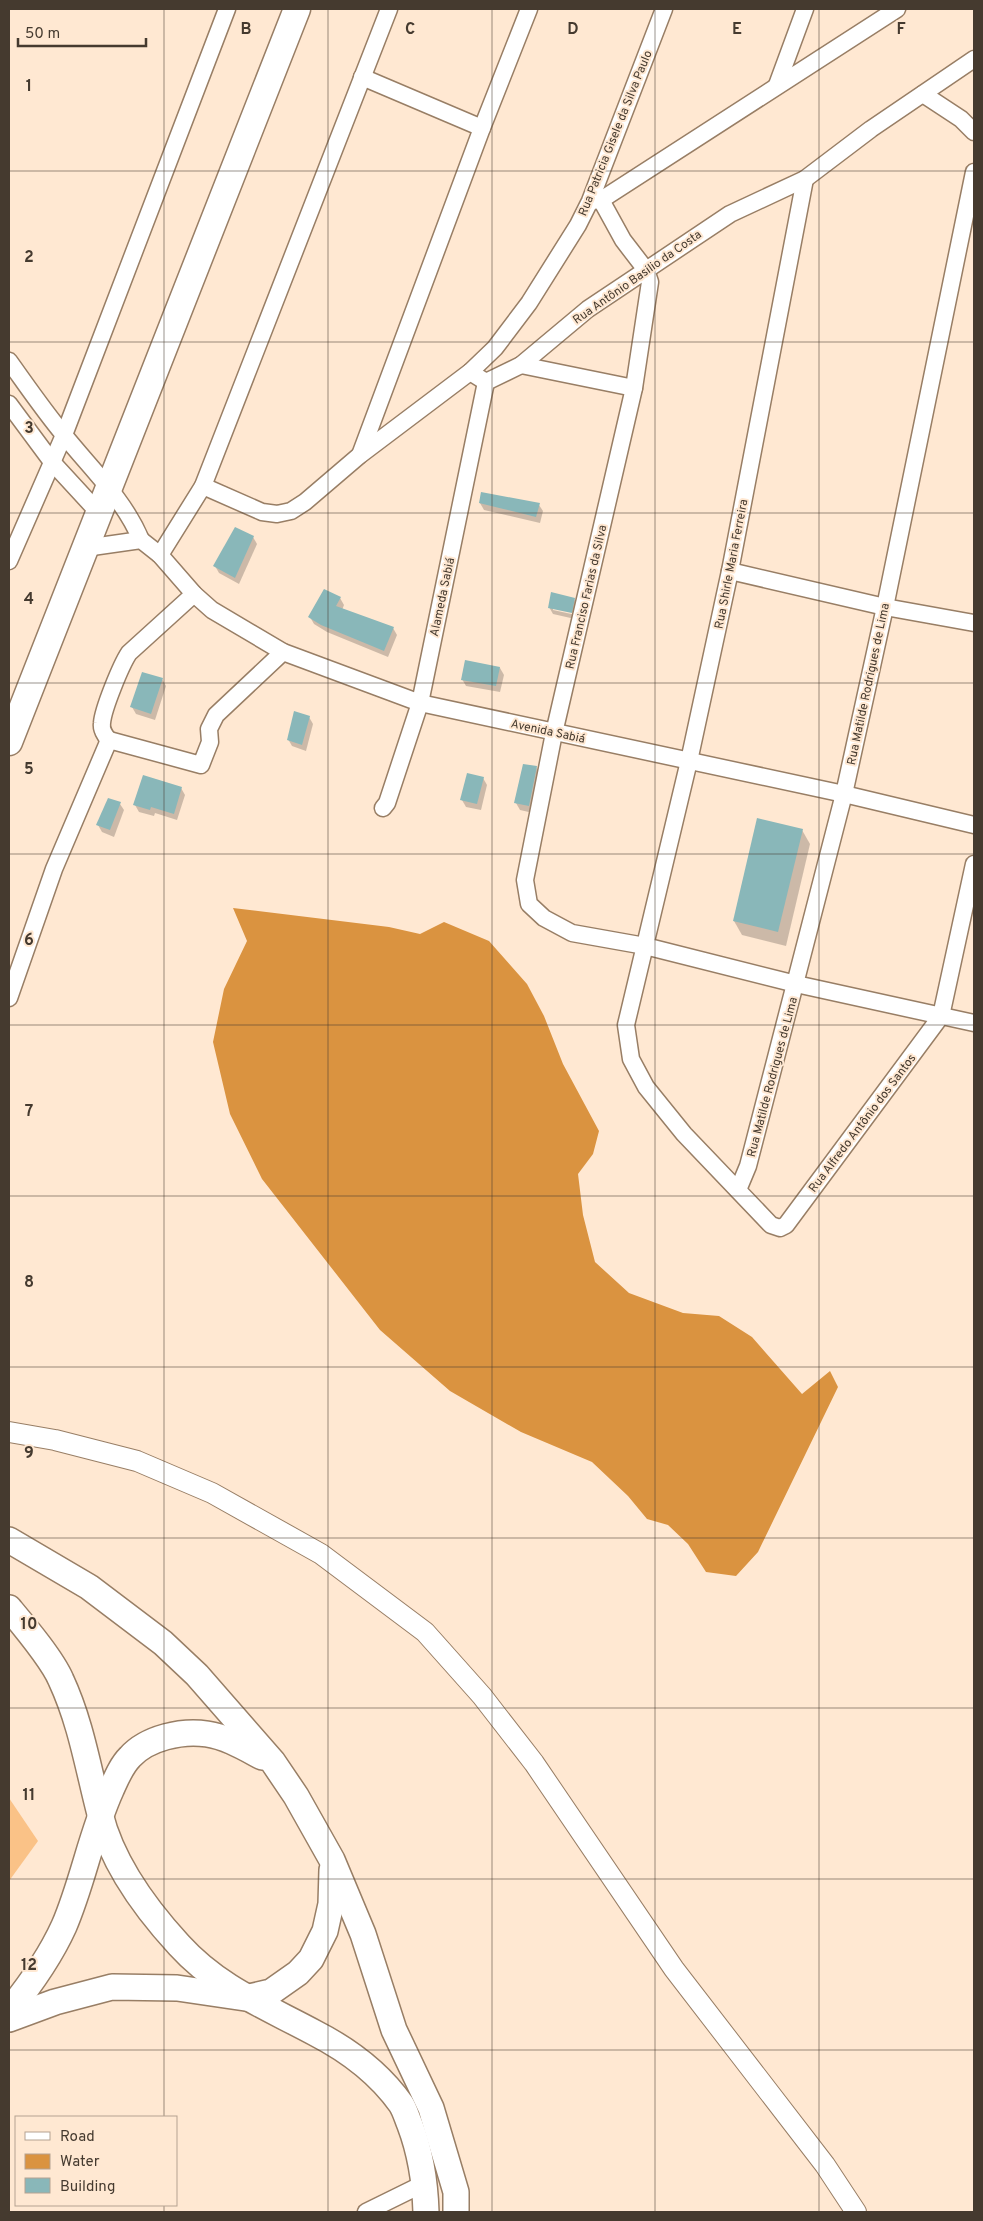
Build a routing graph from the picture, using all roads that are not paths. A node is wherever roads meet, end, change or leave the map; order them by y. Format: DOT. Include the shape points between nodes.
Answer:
graph roads {
  1 [pos="227,9"];
  2 [pos="296,9"];
  3 [pos="389,9"];
  4 [pos="529,9"];
  5 [pos="664,9"];
  6 [pos="805,9"];
  7 [pos="897,9"];
  8 [pos="974,59"];
  9 [pos="362,77"];
  10 [pos="777,85"];
  11 [pos="923,94"];
  12 [pos="482,128"];
  13 [pos="974,132"];
  14 [pos="974,172"];
  15 [pos="805,179"];
  16 [pos="595,200"];
  17 [pos="646,270"];
  18 [pos="9,361"];
  19 [pos="521,365"];
  20 [pos="470,372"];
  21 [pos="486,382"];
  22 [pos="634,388"];
  23 [pos="9,404"];
  24 [pos="64,435"];
  25 [pos="360,455"];
  26 [pos="52,462"];
  27 [pos="109,486"];
  28 [pos="203,486"];
  29 [pos="98,512"];
  30 [pos="141,540"];
  31 [pos="85,548"];
  32 [pos="160,555"];
  33 [pos="9,561"];
  34 [pos="730,571"];
  35 [pos="194,594"];
  36 [pos="885,607"];
  37 [pos="974,623"];
  38 [pos="283,652"];
  39 [pos="420,703"];
  40 [pos="554,733"];
  41 [pos="109,740"];
  42 [pos="9,742"];
  43 [pos="689,761"];
  44 [pos="844,794"];
  45 [pos="383,808"];
  46 [pos="974,825"];
  47 [pos="974,864"];
  48 [pos="645,946"];
  49 [pos="796,984"];
  50 [pos="9,998"];
  51 [pos="942,1016"];
  52 [pos="974,1023"];
  53 [pos="738,1190"];
  54 [pos="780,1228"];
  55 [pos="9,1432"];
  56 [pos="9,1540"];
  57 [pos="9,1608"];
  58 [pos="273,1762"];
  59 [pos="100,1815"];
  60 [pos="332,1860"];
  61 [pos="245,1998"];
  62 [pos="9,2011"];
  63 [pos="9,2019"];
  64 [pos="425,2183"];
  65 [pos="372,2208"];
  66 [pos="426,2212"];
  67 [pos="456,2212"];
  68 [pos="856,2212"];
  1 -- 24 [label="street"];
  2 -- 27 [label="highway"];
  3 -- 9 [label="street"];
  4 -- 12 [label="street"];
  5 -- 16 [label="street, Rua Patricia Gisele da Silva Paulo"];
  6 -- 10 [label="street"];
  7 -- 10 [label="street"];
  8 -- 11 [label="street, Rua Antônio Basilio da Costa"];
  9 -- 12 [label="street"];
  9 -- 28 [label="street"];
  10 -- 16 [label="street"];
  11 -- 13 [label="street" via="961,119"];
  11 -- 15 [label="street, Rua Antônio Basilio da Costa"];
  12 -- 25 [label="street"];
  14 -- 36 [label="street, Rua Matilde Rodrigues de Lima"];
  15 -- 17 [label="street, Rua Antônio Basilio da Costa" via="730,214"];
  15 -- 34 [label="street, Rua Shirle Maria Ferreira"];
  16 -- 17 [label="street"];
  16 -- 20 [label="street, Rua Patricia Gisele da Silva Paulo" via="529,303 495,348"];
  17 -- 19 [label="street, Rua Antônio Basilio da Costa" via="588,309"];
  17 -- 22 [label="street, Rua Franciso Farias da Silva" via="650,282"];
  18 -- 24 [label="street"];
  19 -- 21 [label="street, Rua Antônio Basilio da Costa"];
  19 -- 22 [label="street"];
  20 -- 21 [label="street"];
  20 -- 25 [label="street"];
  21 -- 39 [label="street, Alameda Sabiá"];
  22 -- 40 [label="street, Rua Franciso Farias da Silva"];
  23 -- 26 [label="street"];
  24 -- 26 [label="street"];
  24 -- 27 [label="street"];
  25 -- 28 [label="street" via="305,502 292,511 277,514 262,512"];
  26 -- 29 [label="street"];
  26 -- 33 [label="street"];
  27 -- 29 [label="highway"];
  27 -- 30 [label="street"];
  28 -- 32 [label="street"];
  29 -- 31 [label="highway"];
  30 -- 31 [label="street"];
  30 -- 32 [label="street, Avenida Sabiá"];
  31 -- 42 [label="highway"];
  32 -- 35 [label="street, Avenida Sabiá"];
  34 -- 36 [label="street"];
  34 -- 43 [label="street, Rua Shirle Maria Ferreira"];
  35 -- 38 [label="street, Avenida Sabiá" via="212,610"];
  35 -- 41 [label="street" via="128,653 121,665 101,723"];
  36 -- 37 [label="street"];
  36 -- 44 [label="street, Rua Matilde Rodrigues de Lima"];
  38 -- 39 [label="street, Avenida Sabiá"];
  38 -- 41 [label="street" via="216,715 201,765"];
  39 -- 40 [label="street, Avenida Sabiá"];
  39 -- 45 [label="street, Alameda Sabiá"];
  40 -- 43 [label="street, Avenida Sabiá"];
  40 -- 48 [label="street, Rua Franciso Farias da Silva" via="525,880 529,904 544,918 572,933"];
  41 -- 50 [label="street" via="54,869"];
  43 -- 44 [label="street, Avenida Sabiá"];
  43 -- 48 [label="street, Rua Shirle Maria Ferreira"];
  44 -- 46 [label="street, Avenida Sabiá"];
  44 -- 49 [label="street, Rua Matilde Rodrigues de Lima"];
  47 -- 51 [label="street"];
  48 -- 49 [label="street"];
  48 -- 53 [label="street, Rua Shirle Maria Ferreira" via="626,1025 632,1059 646,1087 684,1134"];
  49 -- 51 [label="street"];
  49 -- 53 [label="street, Rua Matilde Rodrigues de Lima" via="748,1166"];
  51 -- 52 [label="street"];
  51 -- 54 [label="street, Rua Alfredo Antônio dos Santos" via="786,1225"];
  53 -- 54 [label="street, Rua Shirle Maria Ferreira" via="771,1225"];
  55 -- 68 [label="street" via="137,1461 212,1493 321,1554 425,1632 482,1696 534,1763 674,1969 825,2165"];
  56 -- 58 [label="main road" via="89,1587 163,1643 197,1675"];
  57 -- 59 [label="main road" via="60,1677 77,1719"];
  58 -- 59 [label="main road" via="232,1741 206,1734 182,1733 150,1742 130,1756"];
  58 -- 60 [label="main road"];
  59 -- 61 [label="main road" via="112,1848 149,1912 212,1977"];
  59 -- 62 [label="main road" via="64,1926 34,1981"];
  60 -- 61 [label="main road" via="331,1904 325,1931 311,1958 298,1973 271,1992"];
  60 -- 67 [label="main road" via="362,1934 394,2030 432,2108 456,2192"];
  61 -- 63 [label="main road" via="176,1988 112,1987 55,2002"];
  61 -- 64 [label="main road" via="348,2052 376,2075 402,2105 418,2147"];
  64 -- 65 [label="street"];
  64 -- 66 [label="main road"];
}
